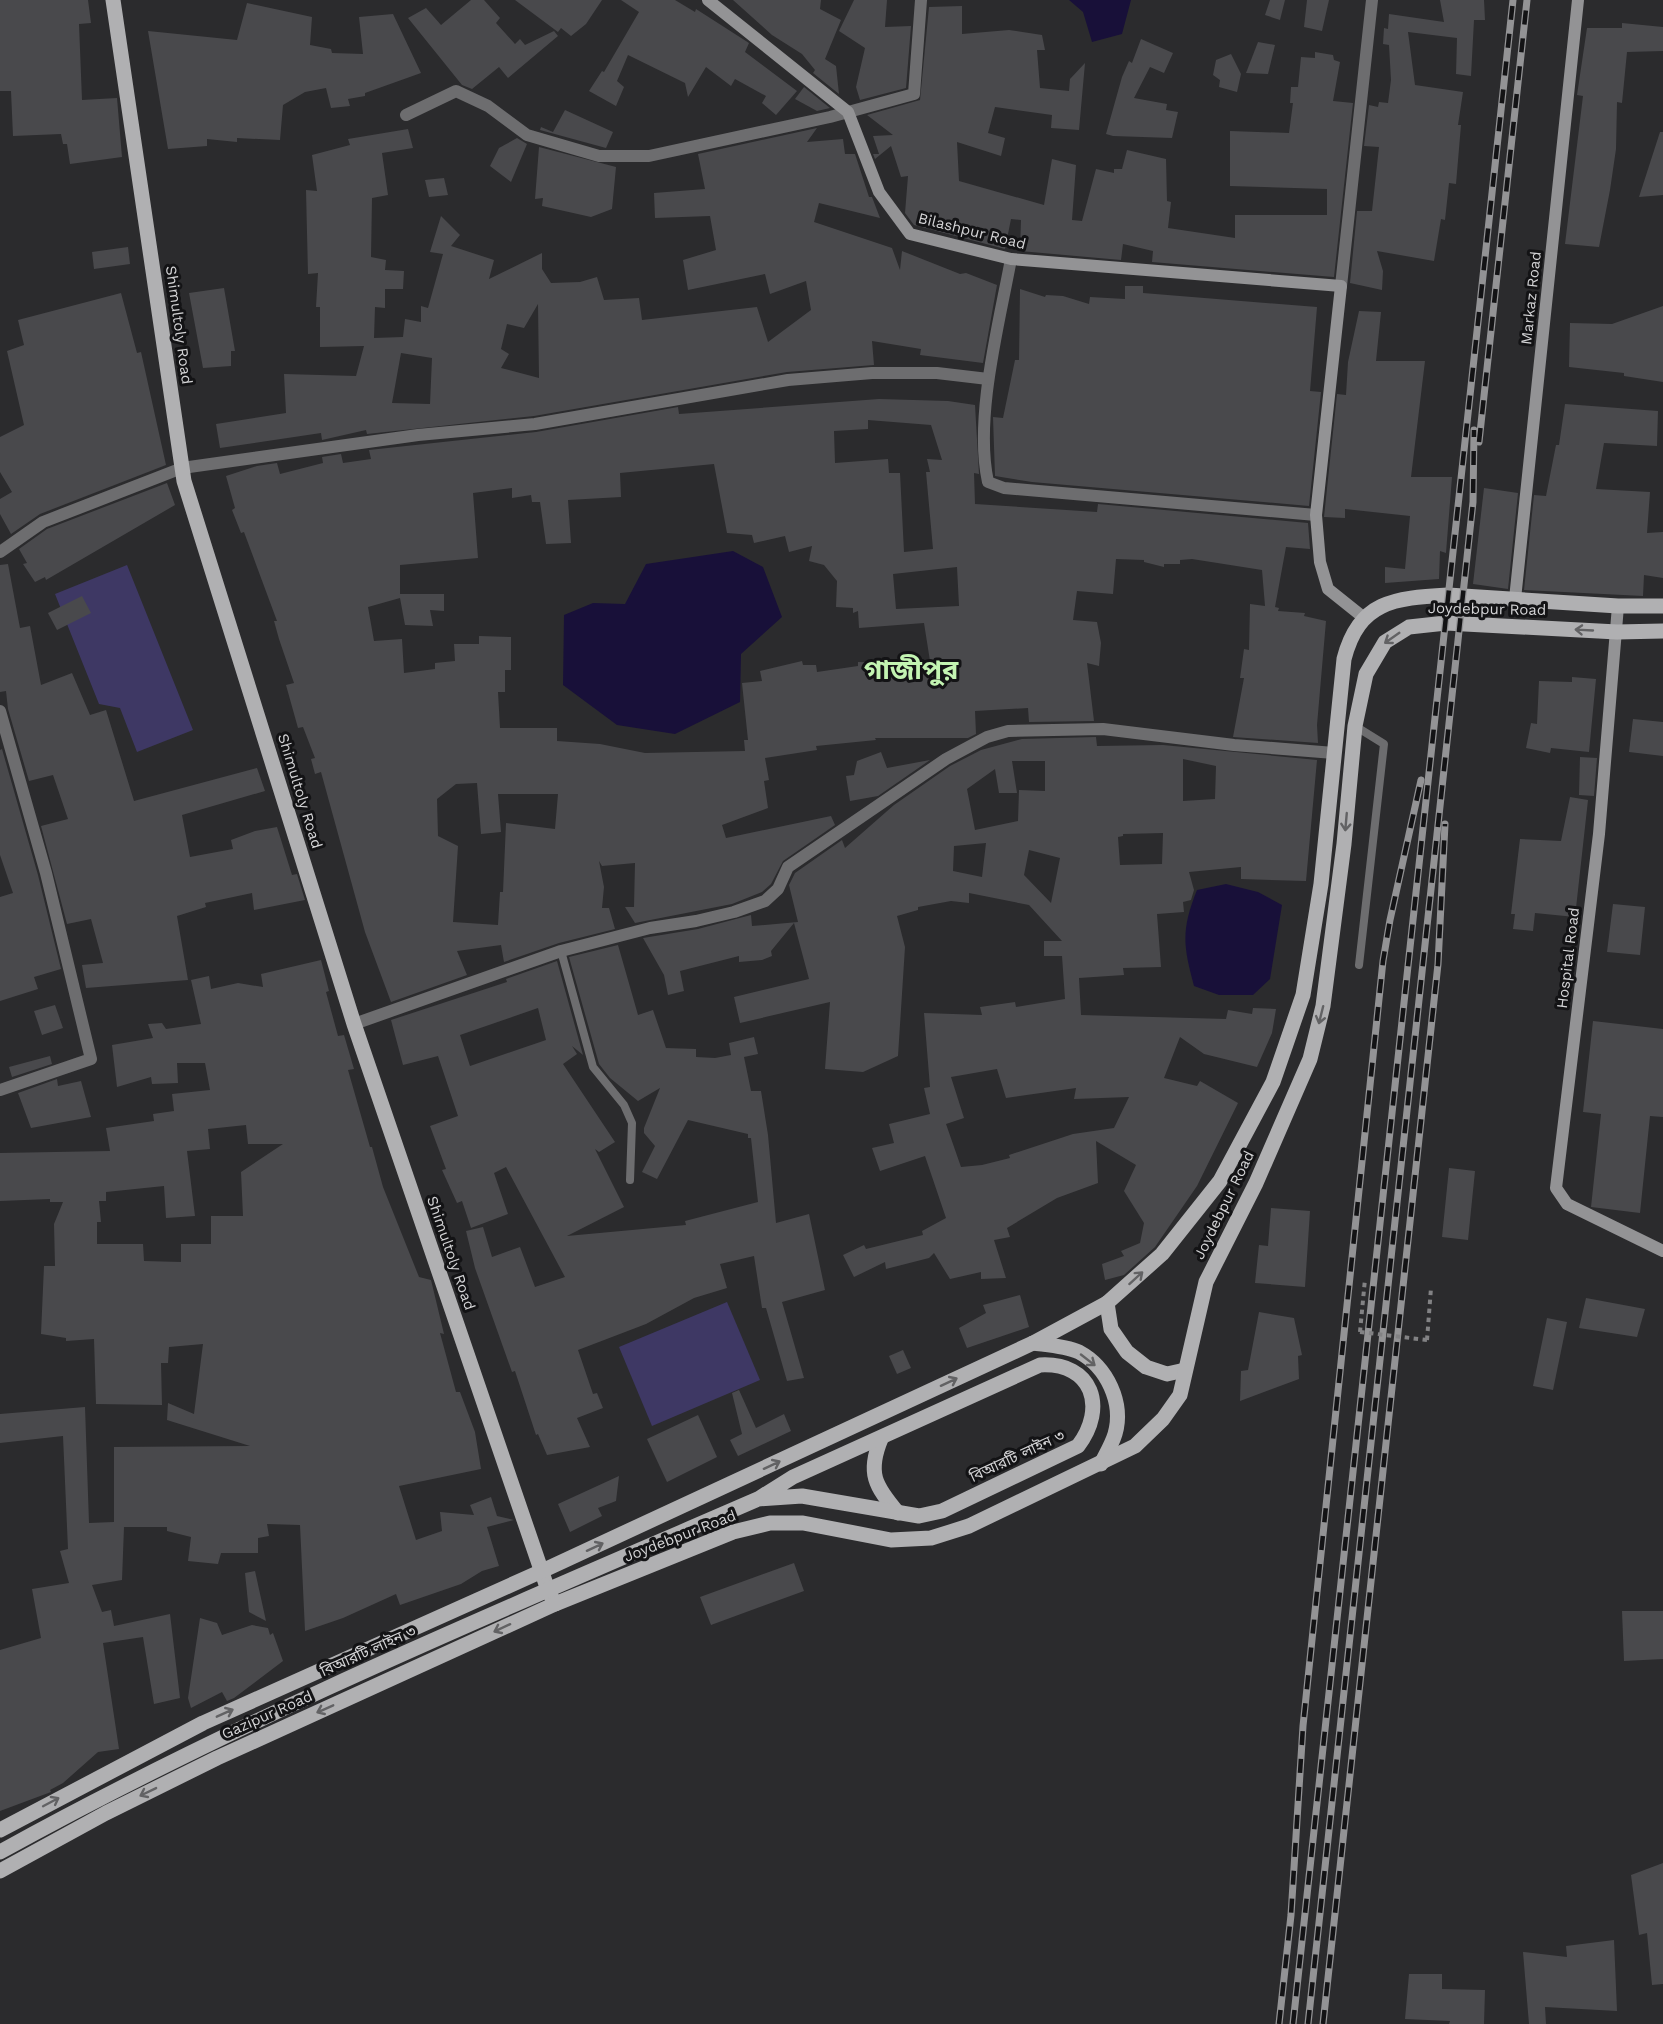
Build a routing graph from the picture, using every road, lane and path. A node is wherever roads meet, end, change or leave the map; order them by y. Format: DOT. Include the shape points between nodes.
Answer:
graph roads {
  1 [pos="113,0"];
  2 [pos="708,0"];
  3 [pos="921,0"];
  4 [pos="1372,0"];
  5 [pos="1578,0"];
  6 [pos="848,112"];
  7 [pos="406,115"];
  8 [pos="1011,260"];
  9 [pos="1341,286"];
  10 [pos="988,379"];
  11 [pos="182,468"];
  12 [pos="1316,515"];
  13 [pos="1,550"];
  14 [pos="1515,599"];
  15 [pos="1618,606"];
  16 [pos="1663,606"];
  17 [pos="1363,617"];
  18 [pos="1617,632"];
  19 [pos="1663,632"];
  20 [pos="0,711"];
  21 [pos="1354,726"];
  22 [pos="1334,753"];
  23 [pos="561,951"];
  24 [pos="1359,965"];
  25 [pos="354,1024"];
  26 [pos="0,1090"];
  27 [pos="630,1179"];
  28 [pos="1663,1251"];
  29 [pos="1365,1279"];
  30 [pos="1431,1288"];
  31 [pos="1107,1304"];
  32 [pos="1034,1343"];
  33 [pos="1185,1370"];
  34 [pos="881,1438"];
  35 [pos="1101,1464"];
  36 [pos="758,1499"];
  37 [pos="898,1513"];
  38 [pos="542,1571"];
  39 [pos="552,1597"];
  40 [pos="0,1830"];
  41 [pos="0,1852"];
  42 [pos="0,1871"];
  1 -- 11 [label="main road, Shimultoly Road"];
  2 -- 6 [label="main road"];
  3 -- 6 [label="street" via="914,94"];
  4 -- 9 [label="street"];
  5 -- 14 [label="main road, Markaz Road"];
  6 -- 7 [label="street" via="649,156 599,156 527,135 488,106 456,91"];
  6 -- 8 [label="main road, Bilashpur Road" via="879,192 910,234"];
  8 -- 9 [label="main road, Bilashpur Road"];
  8 -- 10 [label="street"];
  9 -- 12 [label="main road"];
  10 -- 11 [label="street" via="937,373 872,373 788,380 535,424 418,435"];
  10 -- 12 [label="street" via="984,465 988,482 1004,488"];
  11 -- 13 [label="street" via="43,522"];
  11 -- 25 [label="main road, Shimultoly Road"];
  12 -- 17 [label="main road" via="1320,562 1328,589"];
  14 -- 15 [label="main road, Joydebpur Road"];
  14 -- 17 [label="main road, Joydebpur Road" via="1420,597 1383,605"];
  15 -- 16 [label="main road, Joydebpur Road"];
  15 -- 18 [label="main road, Hospital Road"];
  17 -- 22 [label="main road, Joydebpur Road" via="1350,637 1344,659"];
  18 -- 19 [label="main road, Joydebpur Road"];
  18 -- 21 [label="main road, Joydebpur Road, one-way" via="1459,623 1409,627 1385,642 1366,674"];
  18 -- 28 [label="main road, Hospital Road" via="1599,834 1556,1188 1567,1204"];
  20 -- 26 [label="street" via="46,873 91,1059"];
  21 -- 24 [label="lane" via="1384,744"];
  21 -- 33 [label="main road, Joydebpur Road, one-way" via="1344,844 1323,1006 1310,1059 1256,1183 1206,1282"];
  22 -- 23 [label="street" via="1103,729 1008,731 987,737 946,759 788,867 778,889 765,901"];
  31 -- 22 [label="main road, Joydebpur Road, one-way" via="1162,1254 1220,1181 1273,1082 1303,995 1321,884"];
  23 -- 25 [label="street"];
  23 -- 27 [label="lane" via="593,1067 624,1105 632,1123"];
  25 -- 38 [label="main road, Shimultoly Road"];
  29 -- 30 [label="path, bridge" via="1360,1332 1427,1340"];
  31 -- 32 [label="main road, Joydebpur Road"];
  31 -- 33 [label="main road" via="1111,1329 1127,1352 1146,1367 1167,1374"];
  32 -- 35 [label="main road, one-way" via="1076,1351 1092,1360 1106,1377 1115,1396 1118,1419"];
  38 -- 32 [label="main road, Joydebpur Road, one-way"];
  33 -- 35 [label="main road, Joydebpur Road" via="1180,1395 1163,1419 1135,1446"];
  34 -- 36 [label="main road, বিআরটি লাইন ৩" via="793,1478"];
  34 -- 37 [label="main road" via="874,1456 873,1475"];
  34 -- 37 [label="main road, বিআরটি লাইন ৩" via="1040,1365 1057,1364 1077,1371 1090,1389 1093,1410 1089,1432 1078,1446 942,1511 919,1516"];
  35 -- 39 [label="main road, Joydebpur Road" via="969,1526 931,1539 891,1540 803,1523 770,1523 733,1532"];
  36 -- 37 [label="main road, বিআরটি লাইন ৩" via="802,1496"];
  36 -- 39 [label="main road, বিআরটি লাইন ৩"];
  38 -- 39 [label="main road, Shimultoly Road"];
  40 -- 38 [label="main road, Gazipur Road, one-way" via="203,1723"];
  39 -- 41 [label="main road, বিআরটি লাইন ৩" via="212,1741"];
  39 -- 42 [label="main road, Gazipur Road, one-way" via="106,1813"];
}
